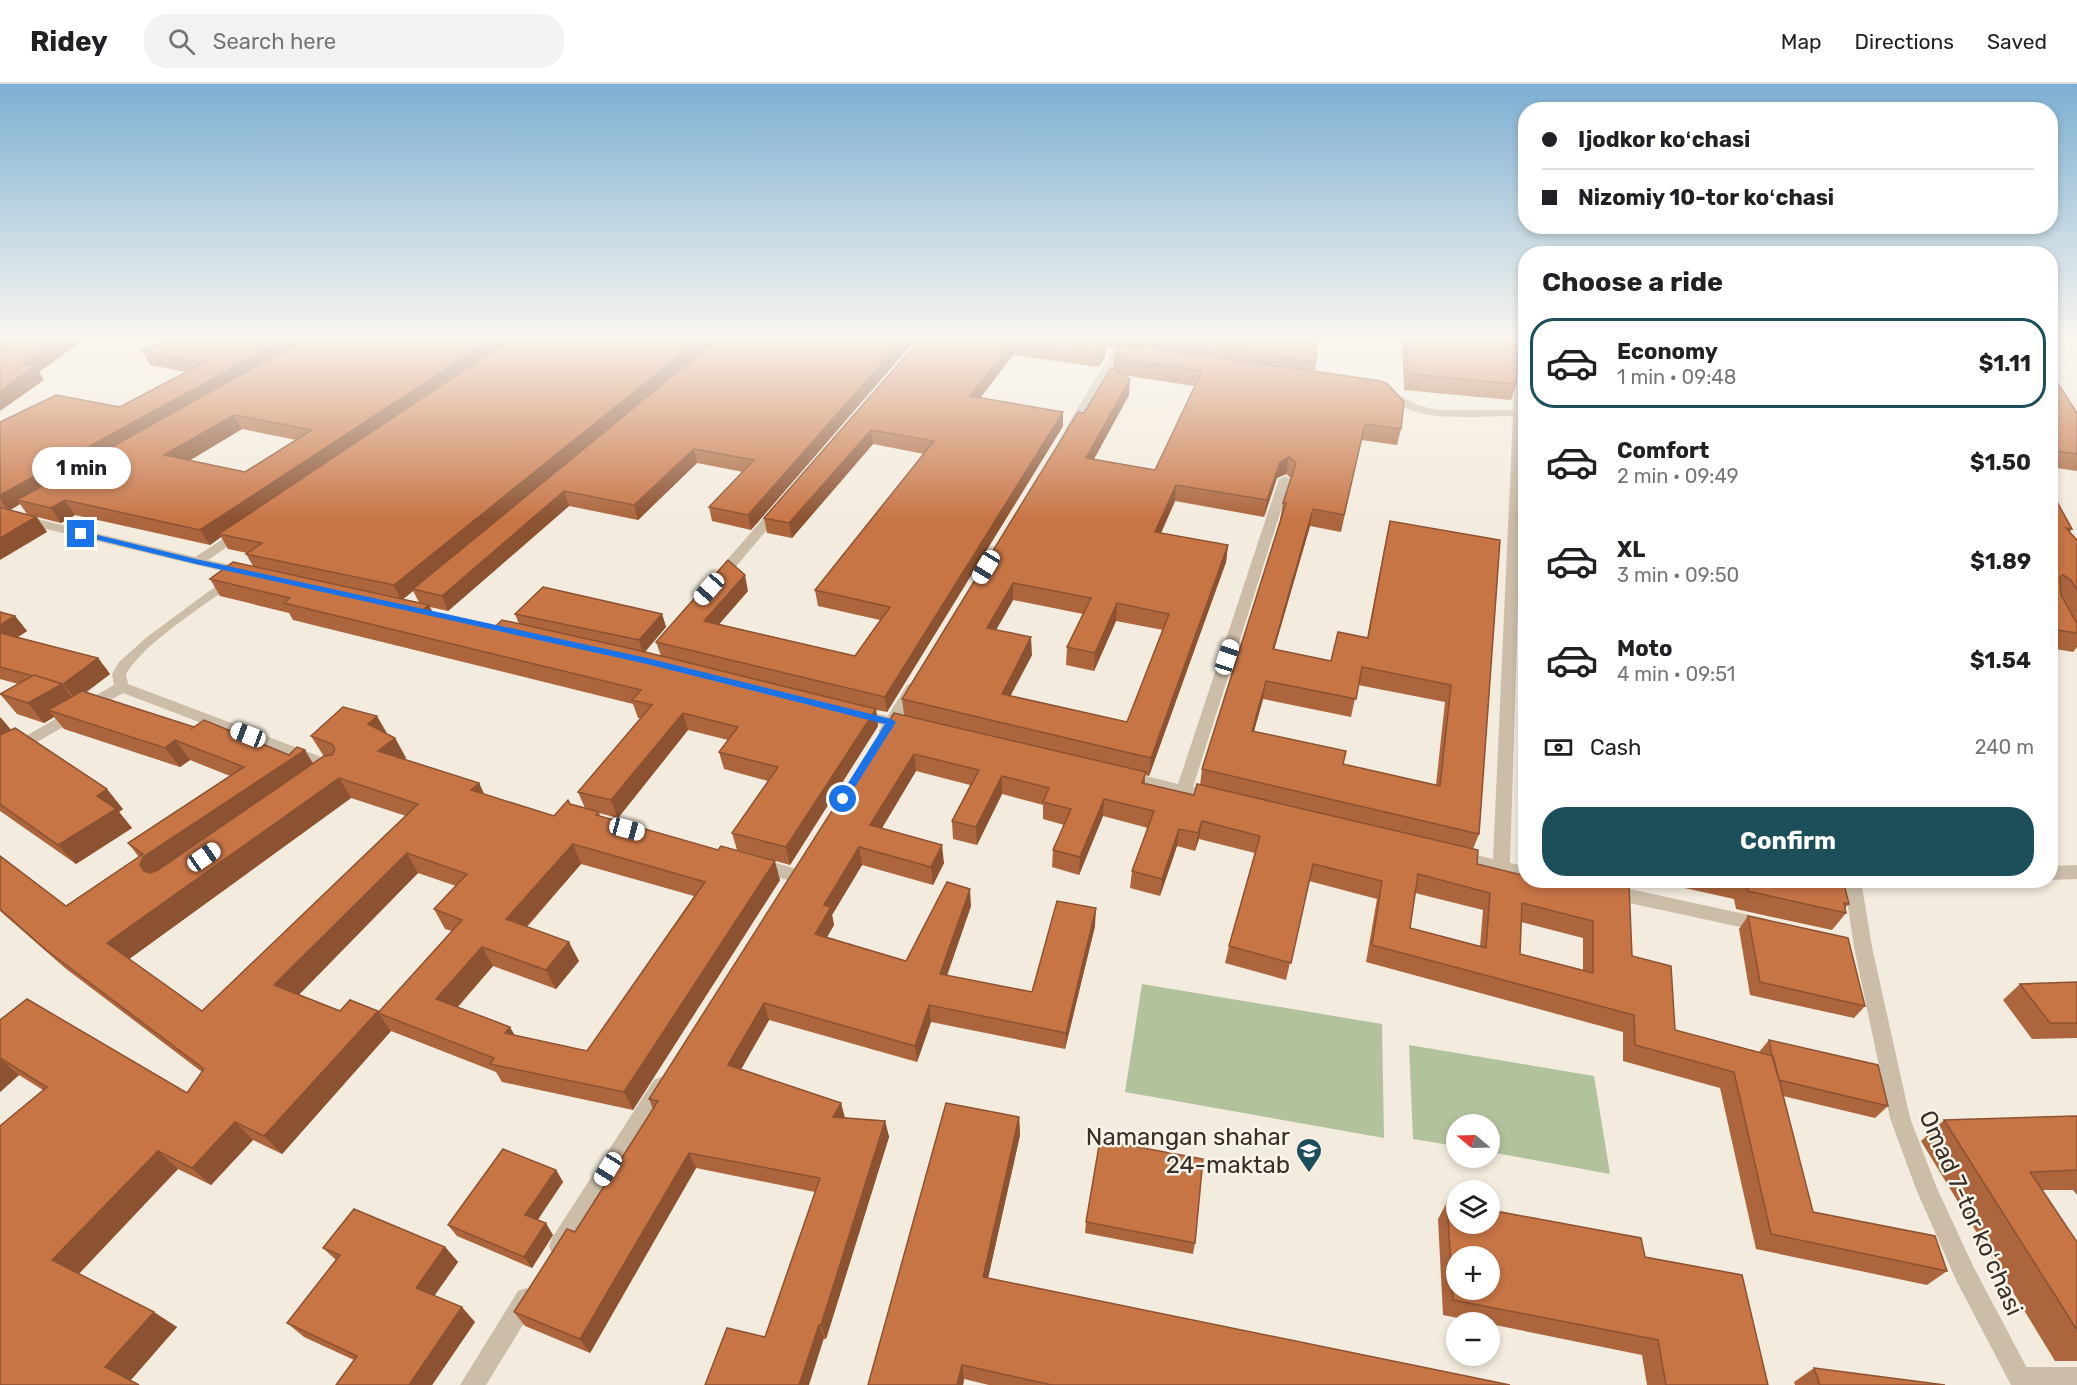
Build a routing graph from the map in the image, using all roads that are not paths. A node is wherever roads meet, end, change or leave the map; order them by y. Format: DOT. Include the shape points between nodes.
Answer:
graph roads {
  1 [pos="1089,399"];
  2 [pos="1396,399"];
  3 [pos="1518,413"];
  4 [pos="1518,438"];
  5 [pos="1062,442"];
  6 [pos="1285,479"];
  7 [pos="786,500"];
  8 [pos="8,516"];
  9 [pos="255,522"];
  10 [pos="196,562"];
  11 [pos="709,589"];
  12 [pos="922,672"];
  13 [pos="122,687"];
  14 [pos="845,711"];
  15 [pos="891,722"];
  16 [pos="914,728"];
  17 [pos="873,751"];
  18 [pos="0,758"];
  19 [pos="1116,775"];
  20 [pos="313,781"];
  21 [pos="1184,791"];
  22 [pos="1229,802"];
  23 [pos="1445,854"];
  24 [pos="806,856"];
  25 [pos="739,860"];
  26 [pos="1501,868"];
  27 [pos="1518,871"];
  28 [pos="2077,872"];
  29 [pos="2058,873"];
  30 [pos="794,875"];
  31 [pos="1595,888"];
  32 [pos="1853,888"];
  33 [pos="781,895"];
  34 [pos="1781,929"];
  35 [pos="1839,942"];
  36 [pos="1863,947"];
  37 [pos="674,1065"];
  38 [pos="548,1265"];
  39 [pos="535,1285"];
  40 [pos="2077,1379"];
  41 [pos="2022,1382"];
  42 [pos="472,1385"];
  1 -- 5 [label="street"];
  2 -- 3 [label="street" via="1436,413"];
  4 -- 26 [label="street"];
  6 -- 21 [label="street"];
  7 -- 11 [label="street"];
  8 -- 10 [label="street"];
  9 -- 10 [label="street"];
  10 -- 13 [label="street" via="246,573 135,654 119,673"];
  12 -- 15 [label="street"];
  13 -- 18 [label="street"];
  13 -- 20 [label="street" via="335,768"];
  14 -- 15 [label="street"];
  15 -- 16 [label="street"];
  15 -- 17 [label="street"];
  19 -- 21 [label="street"];
  21 -- 22 [label="street"];
  23 -- 26 [label="street"];
  24 -- 30 [label="street"];
  25 -- 30 [label="street"];
  26 -- 27 [label="street"];
  28 -- 29 [label="street"];
  30 -- 33 [label="street"];
  31 -- 34 [label="street"];
  32 -- 36 [label="street, Omad 7-tor koʻchasi"];
  35 -- 36 [label="street"];
  36 -- 41 [label="street, Omad 7-tor koʻchasi" via="1900,1118 1965,1274"];
  37 -- 38 [label="street"];
  39 -- 42 [label="street"];
  40 -- 41 [label="street"];
}
